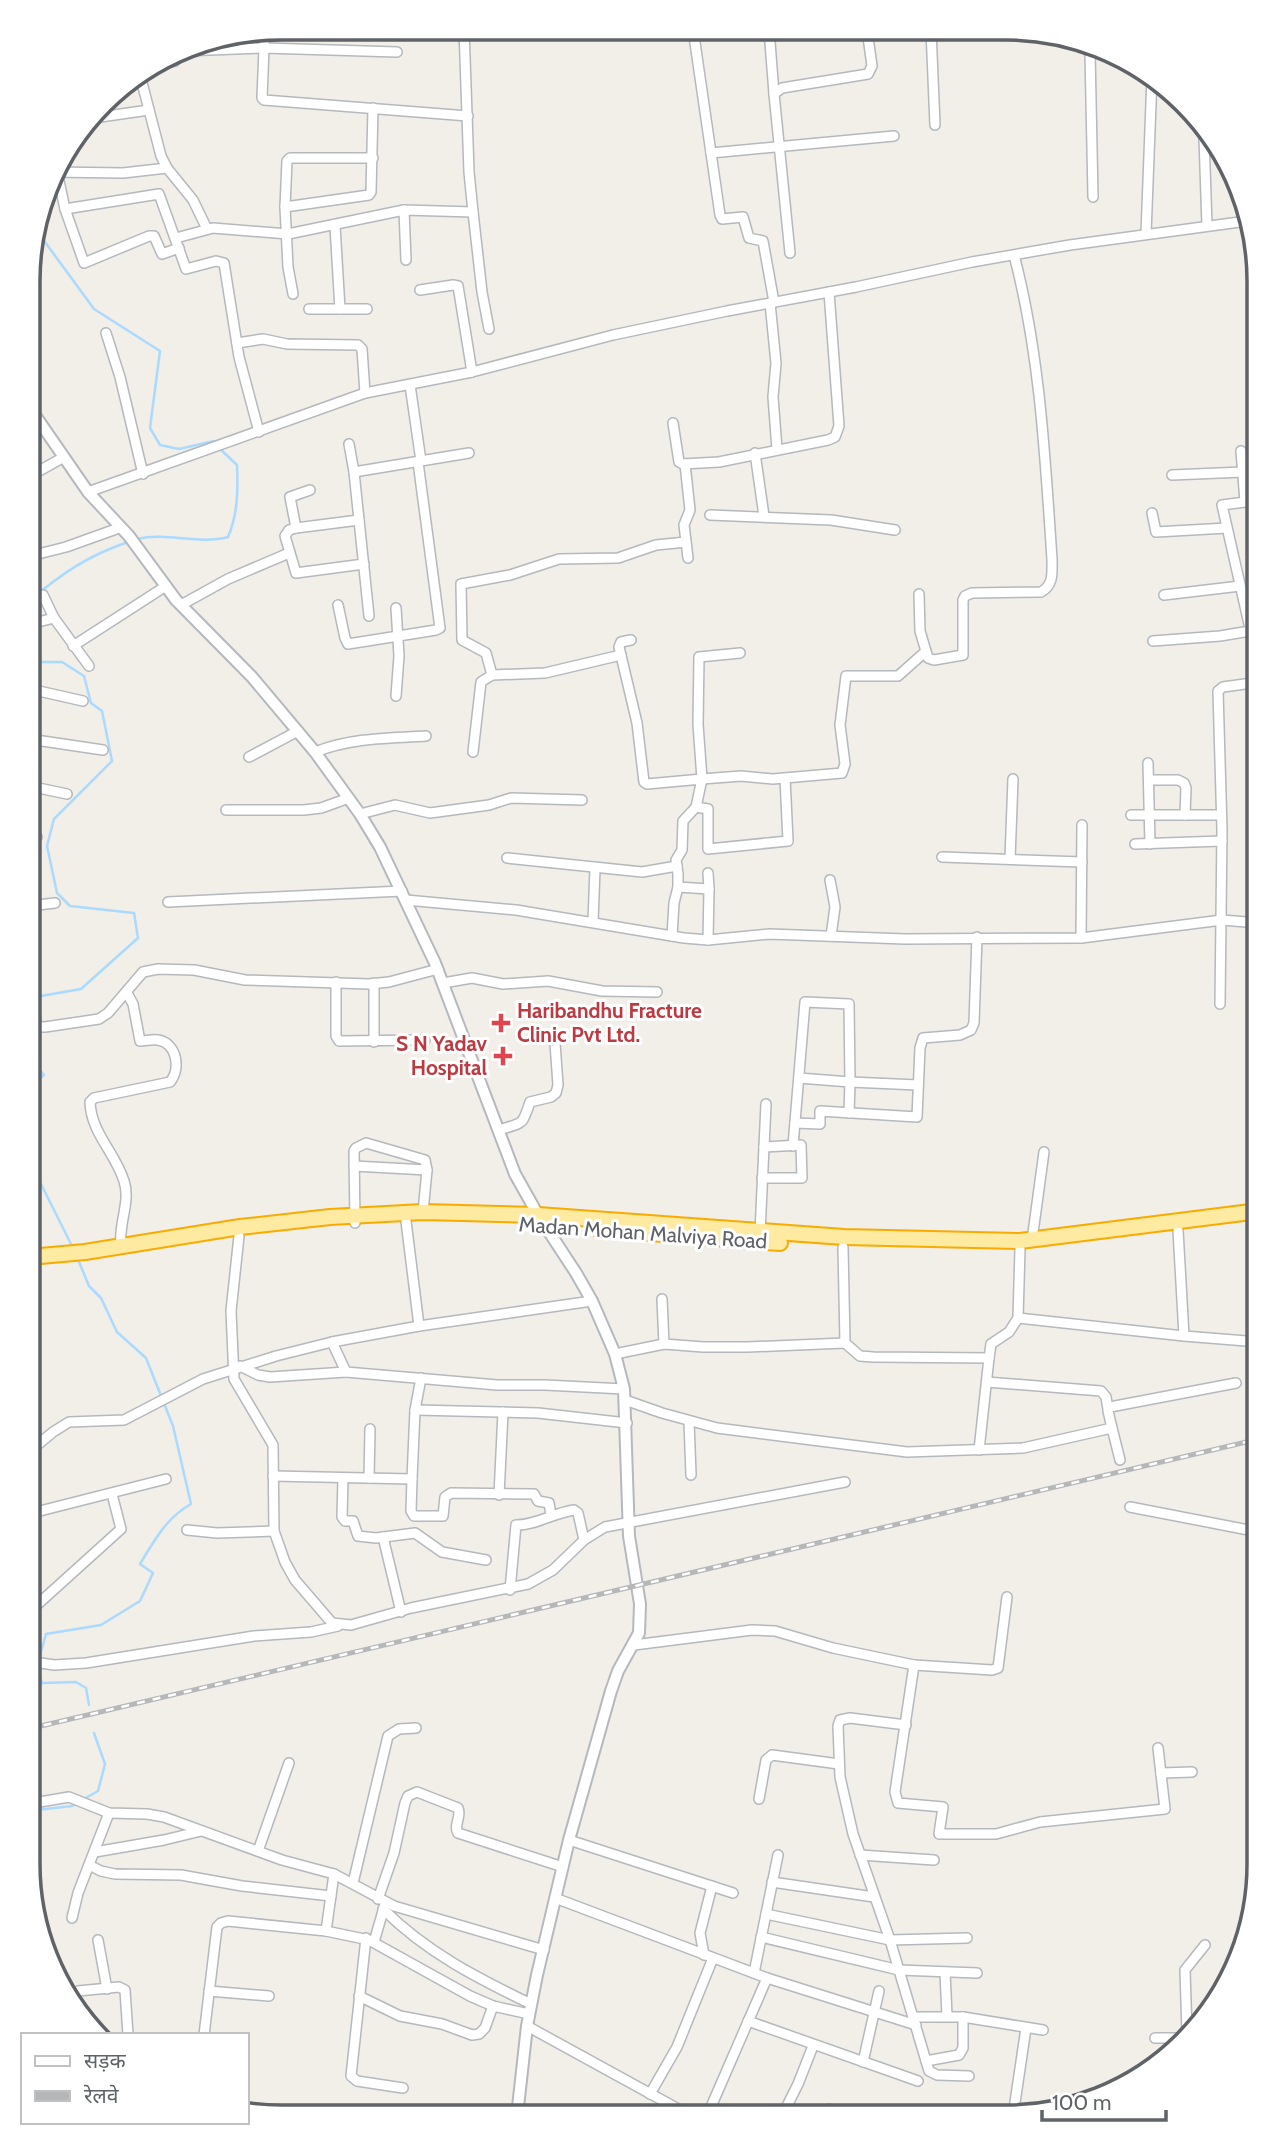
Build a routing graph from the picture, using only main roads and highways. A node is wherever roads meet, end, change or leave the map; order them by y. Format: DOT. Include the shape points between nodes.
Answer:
graph roads {
  1 [pos="1246,1213"];
  2 [pos="355,1219"];
  3 [pos="540,1220"];
  4 [pos="1246,1222"];
  5 [pos="1026,1244"];
  6 [pos="86,1254"];
  7 [pos="40,1257"];
  8 [pos="56,1258"];
  9 [pos="40,1262"];
  1 -- 5 [label="highway"];
  2 -- 3 [label="highway, Madan Mohan Malviya Road"];
  2 -- 3 [label="highway, Madan Mohan Malviya Road" via="423,1212"];
  2 -- 6 [label="highway, Madan Mohan Malviya Road"];
  2 -- 6 [label="highway, Madan Mohan Malviya Road" via="240,1227"];
  3 -- 5 [label="highway"];
  3 -- 5 [label="highway, Madan Mohan Malviya Road" via="661,1235 844,1247"];
  4 -- 5 [label="highway, Madan Mohan Malviya Road" via="1103,1241"];
  6 -- 8 [label="highway, Madan Mohan Malviya Road"];
  7 -- 8 [label="highway, Madan Mohan Malviya Road"];
  8 -- 9 [label="highway, Madan Mohan Malviya Road"];
}
